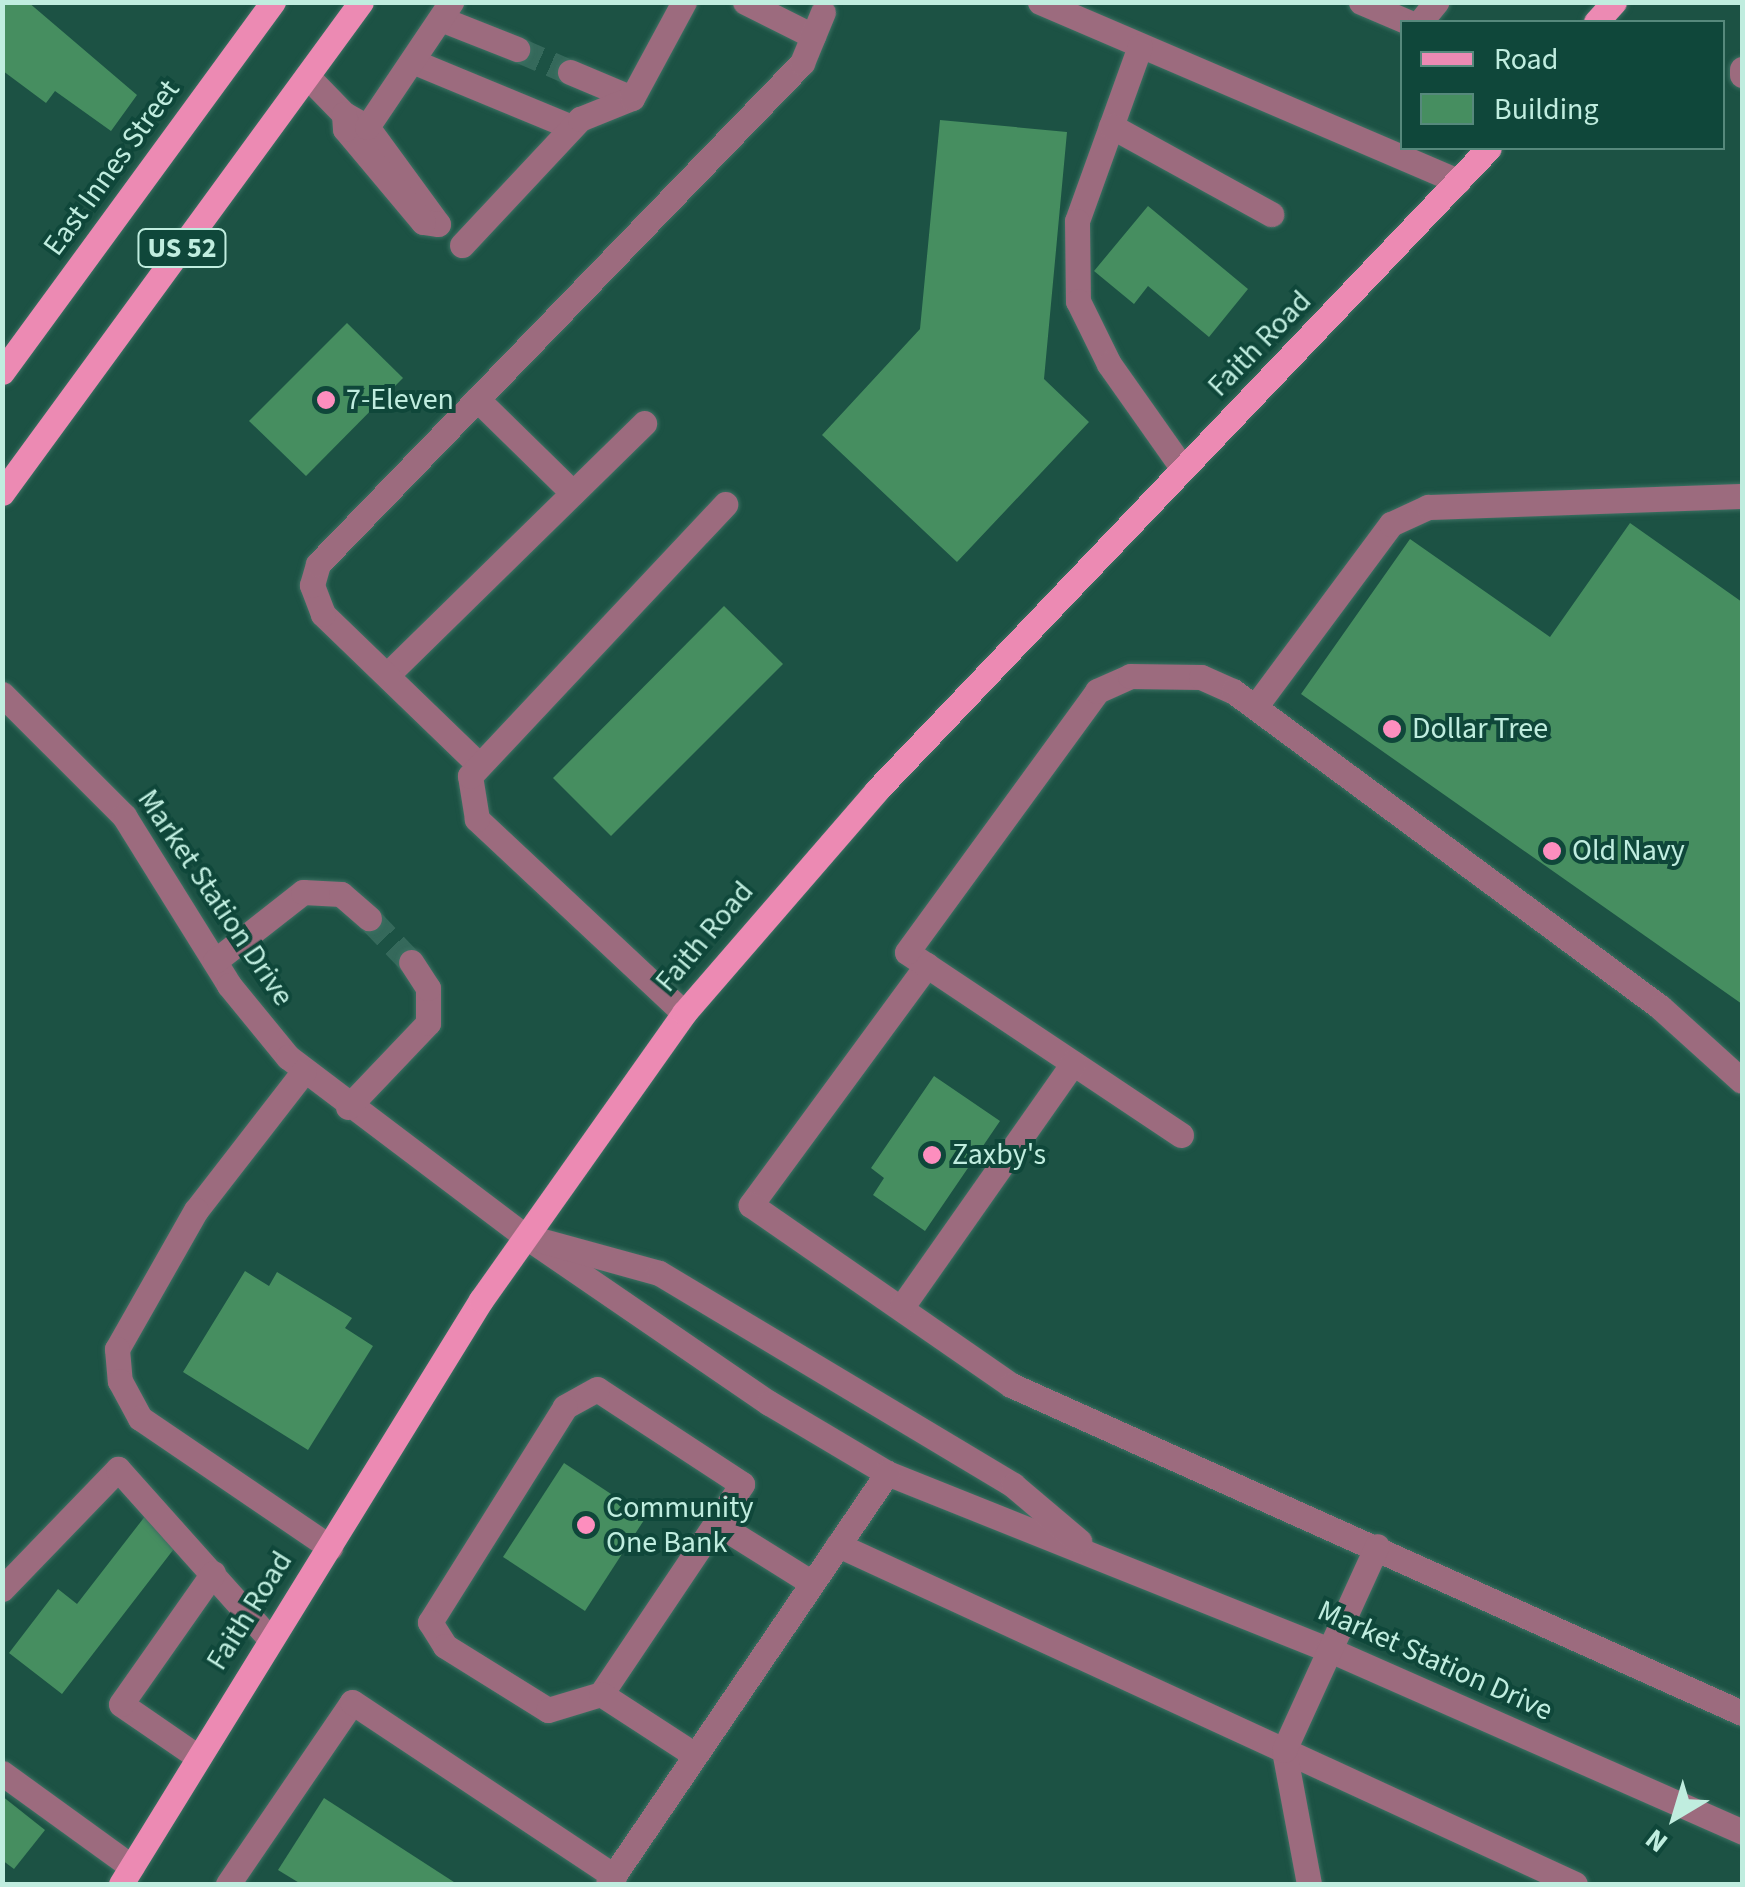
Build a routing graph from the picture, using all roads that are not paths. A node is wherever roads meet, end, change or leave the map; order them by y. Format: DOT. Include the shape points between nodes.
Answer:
graph roads {
  1 [pos="273,2"];
  2 [pos="361,2"];
  3 [pos="684,2"];
  4 [pos="745,2"];
  5 [pos="1040,2"];
  6 [pos="1360,2"];
  7 [pos="446,10"];
  8 [pos="823,13"];
  9 [pos="1403,20"];
  10 [pos="1140,46"];
  11 [pos="517,49"];
  12 [pos="412,61"];
  13 [pos="570,72"];
  14 [pos="307,76"];
  15 [pos="632,98"];
  16 [pos="1112,126"];
  17 [pos="571,127"];
  18 [pos="1487,150"];
  19 [pos="1458,181"];
  20 [pos="1271,214"];
  21 [pos="462,245"];
  22 [pos="2,372"];
  23 [pos="477,400"];
  24 [pos="644,423"];
  25 [pos="1184,469"];
  26 [pos="572,493"];
  27 [pos="2,494"];
  28 [pos="1742,496"];
  29 [pos="725,504"];
  30 [pos="387,675"];
  31 [pos="2,694"];
  32 [pos="1255,707"];
  33 [pos="476,762"];
  34 [pos="369,918"];
  35 [pos="215,960"];
  36 [pos="411,962"];
  37 [pos="927,965"];
  38 [pos="684,1013"];
  39 [pos="1072,1063"];
  40 [pos="304,1071"];
  41 [pos="1742,1081"];
  42 [pos="348,1108"];
  43 [pos="1181,1136"];
  44 [pos="525,1236"];
  45 [pos="900,1308"];
  46 [pos="887,1473"];
  47 [pos="716,1523"];
  48 [pos="838,1545"];
  49 [pos="1377,1546"];
  50 [pos="330,1547"];
  51 [pos="1098,1558"];
  52 [pos="213,1573"];
  53 [pos="812,1583"];
  54 [pos="2,1589"];
  55 [pos="271,1640"];
  56 [pos="1328,1649"];
  57 [pos="601,1694"];
  58 [pos="1742,1713"];
  59 [pos="1284,1750"];
  60 [pos="695,1755"];
  61 [pos="198,1757"];
  62 [pos="2,1773"];
  63 [pos="1742,1832"];
  64 [pos="126,1876"];
  65 [pos="611,1880"];
  66 [pos="228,1884"];
  67 [pos="1310,1884"];
  68 [pos="1575,1884"];
  1 -- 22 [label="main road, East Innes Street / US 52"];
  2 -- 14 [label="main road, US 52"];
  3 -- 15 [label="street"];
  4 -- 8 [label="street"];
  5 -- 10 [label="street"];
  6 -- 9 [label="street"];
  7 -- 11 [label="street"];
  7 -- 12 [label="street"];
  8 -- 23 [label="street" via="802,63"];
  10 -- 16 [label="street"];
  10 -- 19 [label="street"];
  12 -- 14 [label="street" via="356,120"];
  12 -- 17 [label="street"];
  13 -- 15 [label="street"];
  14 -- 27 [label="main road, US 52"];
  15 -- 17 [label="street"];
  16 -- 20 [label="street"];
  16 -- 25 [label="street" via="1077,221 1078,300 1109,364"];
  17 -- 21 [label="street"];
  18 -- 19 [label="main road, Faith Road"];
  19 -- 25 [label="main road, Faith Road"];
  23 -- 26 [label="street"];
  23 -- 30 [label="street" via="318,564 312,585 323,614"];
  24 -- 26 [label="street"];
  25 -- 38 [label="main road, Faith Road" via="876,792"];
  26 -- 30 [label="street"];
  28 -- 32 [label="street" via="1428,507 1391,524"];
  29 -- 33 [label="street"];
  30 -- 33 [label="street"];
  31 -- 35 [label="street, Market Station Drive" via="124,816"];
  32 -- 37 [label="street" via="1201,676 1130,676 1097,691 907,952"];
  32 -- 41 [label="street" via="1660,1006"];
  33 -- 38 [label="street" via="477,819"];
  34 -- 35 [label="street" via="340,894 303,892"];
  35 -- 40 [label="street, Market Station Drive"];
  36 -- 42 [label="street" via="428,988 428,1024"];
  37 -- 39 [label="street"];
  37 -- 45 [label="street" via="751,1205"];
  38 -- 44 [label="main road, Faith Road"];
  39 -- 43 [label="street"];
  39 -- 45 [label="street"];
  40 -- 42 [label="street, Market Station Drive"];
  40 -- 50 [label="street" via="196,1210 117,1348 120,1381 140,1418"];
  42 -- 44 [label="street, Market Station Drive"];
  44 -- 46 [label="street, Market Station Drive"];
  44 -- 50 [label="main road, Faith Road"];
  44 -- 51 [label="street, Market Station Drive" via="659,1273 1013,1485"];
  45 -- 49 [label="street" via="1011,1384"];
  46 -- 48 [label="street"];
  46 -- 51 [label="street, Market Station Drive"];
  47 -- 53 [label="street"];
  47 -- 57 [label="street"];
  47 -- 57 [label="street" via="742,1484 597,1390 565,1407 430,1622 444,1646 548,1710"];
  48 -- 53 [label="street"];
  48 -- 59 [label="street"];
  49 -- 56 [label="street"];
  49 -- 58 [label="street"];
  50 -- 55 [label="main road, Faith Road"];
  51 -- 56 [label="street, Market Station Drive"];
  52 -- 54 [label="street" via="118,1469"];
  52 -- 55 [label="street"];
  52 -- 61 [label="street" via="122,1697 122,1707"];
  53 -- 60 [label="street"];
  55 -- 61 [label="main road, Faith Road"];
  56 -- 59 [label="street"];
  56 -- 63 [label="street, Market Station Drive"];
  57 -- 60 [label="street"];
  59 -- 67 [label="street"];
  59 -- 68 [label="street"];
  60 -- 65 [label="street"];
  61 -- 64 [label="main road, Faith Road"];
  62 -- 64 [label="street"];
  65 -- 66 [label="street" via="352,1702"];
}
